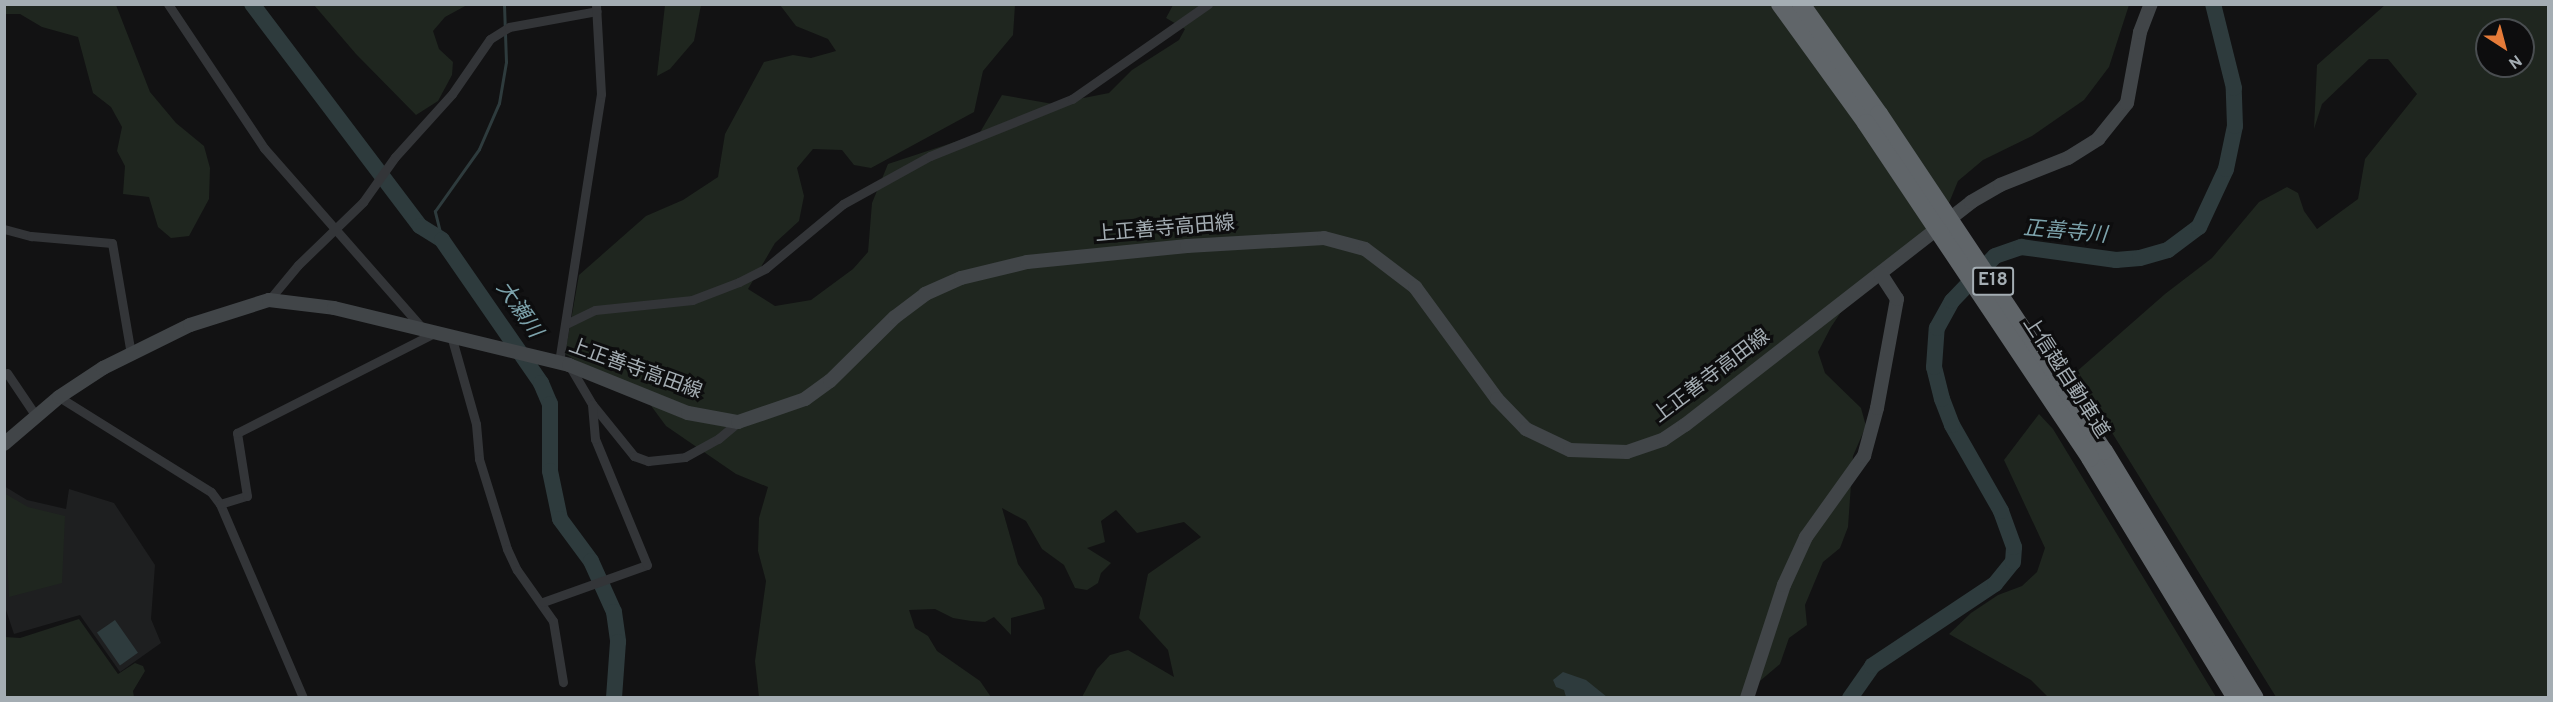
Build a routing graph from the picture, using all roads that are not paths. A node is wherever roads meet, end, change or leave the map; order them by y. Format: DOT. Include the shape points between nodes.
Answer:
graph roads {
  1 [pos="168,4"];
  2 [pos="1208,4"];
  3 [pos="1780,4"];
  4 [pos="1801,4"];
  5 [pos="2151,4"];
  6 [pos="596,8"];
  7 [pos="1873,118"];
  8 [pos="336,228"];
  9 [pos="4,229"];
  10 [pos="1881,274"];
  11 [pos="269,300"];
  12 [pos="566,324"];
  13 [pos="428,333"];
  14 [pos="452,339"];
  15 [pos="131,354"];
  16 [pos="564,363"];
  17 [pos="7,373"];
  18 [pos="60,397"];
  19 [pos="592,404"];
  20 [pos="36,416"];
  21 [pos="738,422"];
  22 [pos="4,444"];
  23 [pos="2097,454"];
  24 [pos="220,504"];
  25 [pos="543,602"];
  26 [pos="563,682"];
  27 [pos="303,698"];
  28 [pos="1747,698"];
  29 [pos="2236,698"];
  30 [pos="2255,698"];
  1 -- 8 [label="street" via="264,148"];
  2 -- 12 [label="street" via="1072,99 930,156 843,204 766,268 739,282 692,300 595,310"];
  3 -- 7 [label="highway, 上信越自動車道 / E18"];
  4 -- 7 [label="highway, 上信越自動車道 / E18"];
  5 -- 10 [label="main road, 上正善寺高田線" via="2140,32 2127,103 2098,139 2068,159 2008,182 1971,202"];
  6 -- 8 [label="street" via="509,27 490,39 452,94 394,157 363,202"];
  6 -- 12 [label="street" via="601,94"];
  7 -- 23 [label="highway, 上信越自動車道 / E18, bridge"];
  8 -- 11 [label="street"];
  8 -- 13 [label="street"];
  9 -- 15 [label="street" via="31,236 112,243"];
  10 -- 21 [label="main road, 上正善寺高田線" via="1685,425 1664,439 1627,452 1570,450 1526,429 1497,399 1415,287 1365,249 1324,238 1187,246 1027,262 961,278 925,294 894,317 830,381 806,399"];
  10 -- 28 [label="main road" via="1897,299 1864,456 1806,537 1784,585"];
  11 -- 13 [label="main road, 上正善寺高田線" via="334,308"];
  11 -- 15 [label="main road, 上正善寺高田線" via="190,325"];
  12 -- 16 [label="street"];
  13 -- 14 [label="main road, 上正善寺高田線"];
  13 -- 24 [label="street" via="237,433 247,496"];
  14 -- 16 [label="main road, 上正善寺高田線"];
  14 -- 25 [label="street" via="476,424 479,459 507,549 517,570"];
  15 -- 18 [label="main road, 上正善寺高田線"];
  16 -- 19 [label="street"];
  16 -- 21 [label="main road, 上正善寺高田線" via="688,413"];
  17 -- 20 [label="street"];
  18 -- 20 [label="main road, 上正善寺高田線"];
  18 -- 24 [label="street" via="211,492"];
  19 -- 21 [label="street" via="634,456 648,461 685,457 718,439"];
  19 -- 25 [label="street" via="595,439 647,566"];
  20 -- 22 [label="main road, 上正善寺高田線"];
  23 -- 29 [label="highway, 上信越自動車道 / E18"];
  23 -- 30 [label="highway, 上信越自動車道 / E18"];
  24 -- 27 [label="street"];
  25 -- 26 [label="street" via="553,621"];
}
